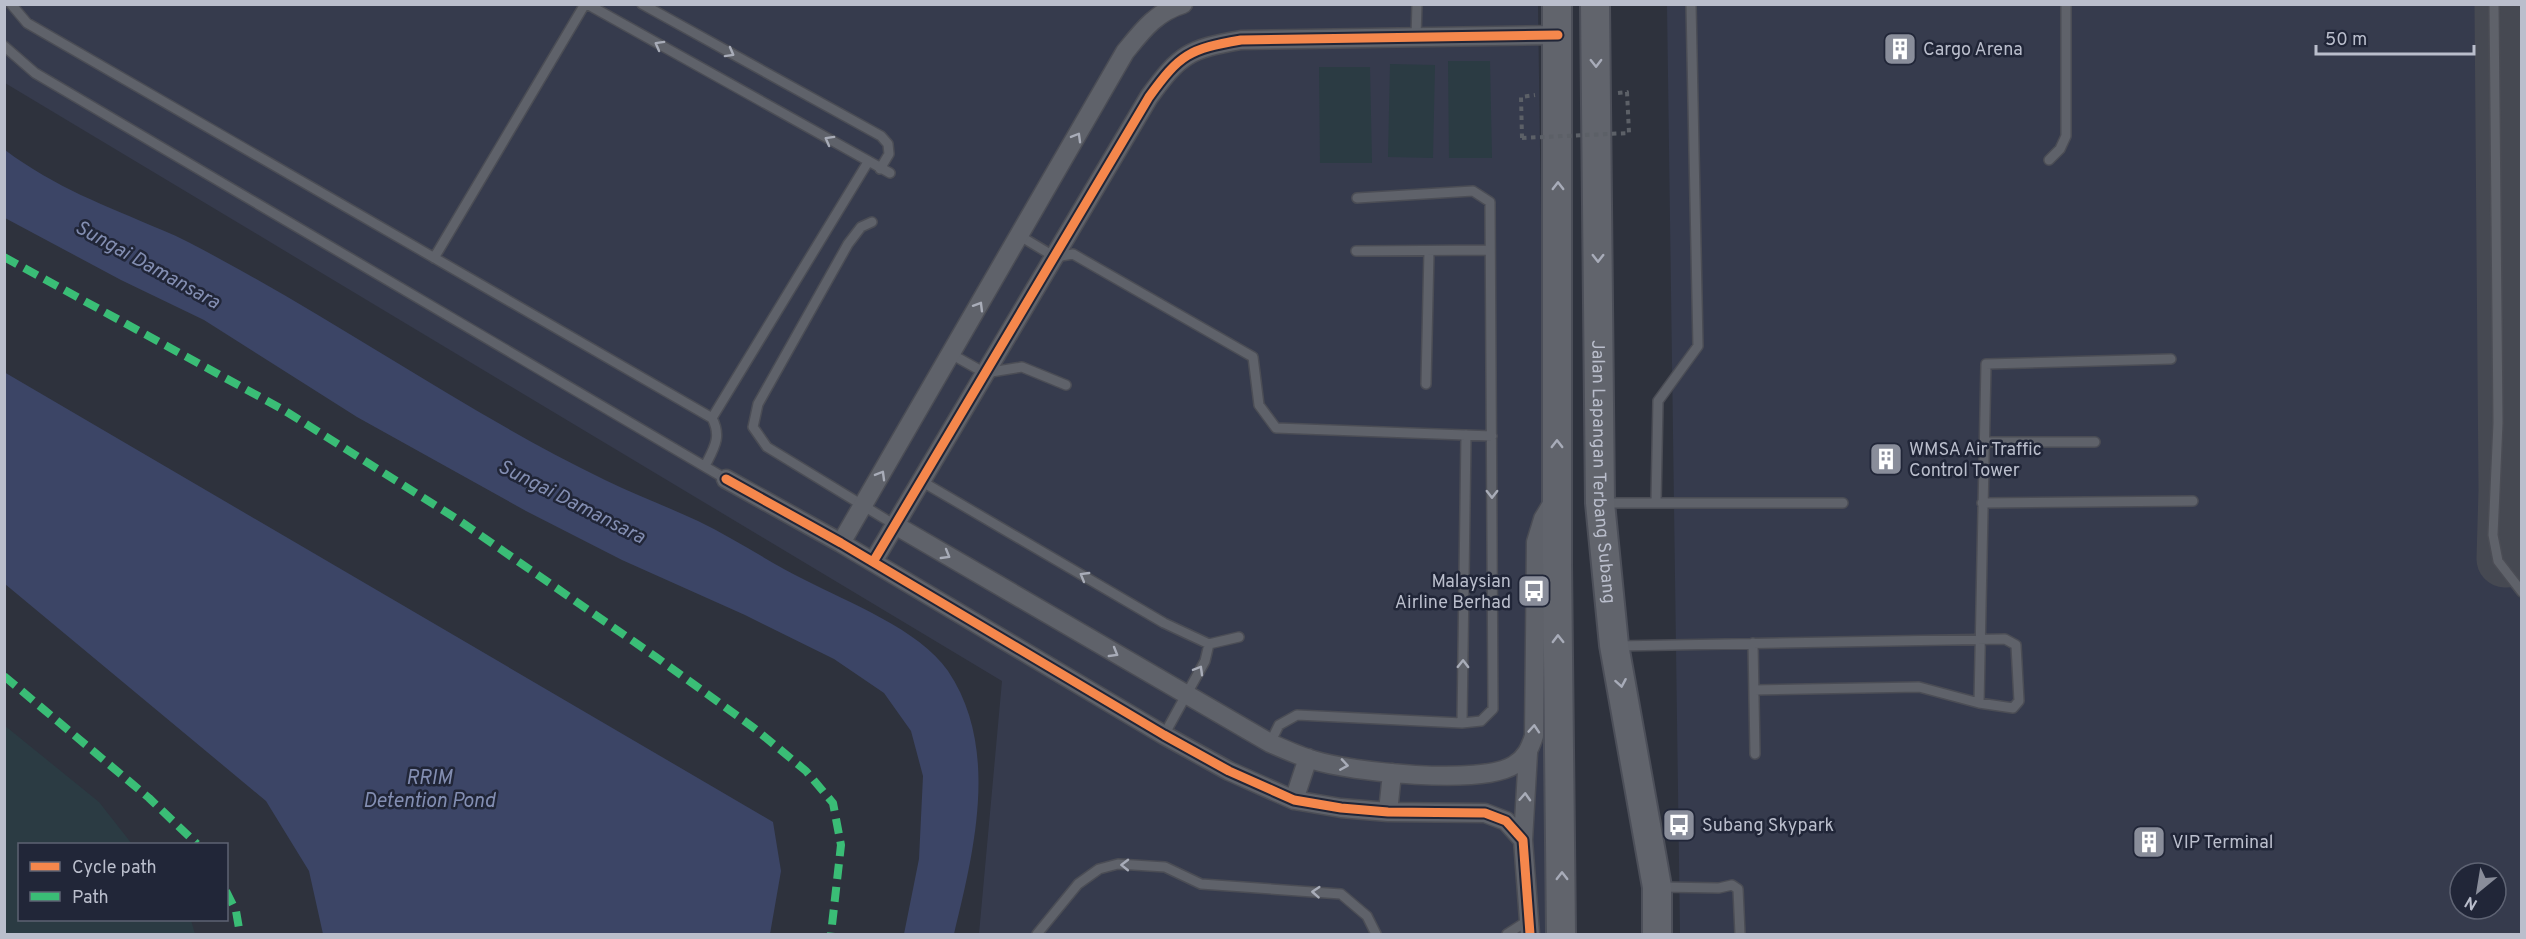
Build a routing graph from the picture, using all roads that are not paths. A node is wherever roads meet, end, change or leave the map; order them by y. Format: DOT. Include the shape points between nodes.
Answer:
graph roads {
  1 [pos="11,4"];
  2 [pos="586,4"];
  3 [pos="642,4"];
  4 [pos="1183,4"];
  5 [pos="1417,4"];
  6 [pos="1557,4"];
  7 [pos="1595,4"];
  8 [pos="1691,4"];
  9 [pos="2066,4"];
  10 [pos="2494,4"];
  11 [pos="1558,35"];
  12 [pos="1416,37"];
  13 [pos="4,46"];
  14 [pos="2049,160"];
  15 [pos="868,162"];
  16 [pos="880,169"];
  17 [pos="890,173"];
  18 [pos="1357,198"];
  19 [pos="872,222"];
  20 [pos="1020,236"];
  21 [pos="1429,250"];
  22 [pos="1490,250"];
  23 [pos="1356,252"];
  24 [pos="1055,257"];
  25 [pos="434,258"];
  26 [pos="951,354"];
  27 [pos="2171,358"];
  28 [pos="985,373"];
  29 [pos="1426,384"];
  30 [pos="1066,385"];
  31 [pos="712,418"];
  32 [pos="1466,435"];
  33 [pos="1492,436"];
  34 [pos="1984,442"];
  35 [pos="2095,442"];
  36 [pos="705,466"];
  37 [pos="726,479"];
  38 [pos="921,481"];
  39 [pos="1557,495"];
  40 [pos="2193,501"];
  41 [pos="1600,503"];
  42 [pos="1656,503"];
  43 [pos="1843,503"];
  44 [pos="1982,503"];
  45 [pos="864,504"];
  46 [pos="895,525"];
  47 [pos="841,543"];
  48 [pos="873,562"];
  49 [pos="2522,592"];
  50 [pos="1239,638"];
  51 [pos="1979,639"];
  52 [pos="1209,644"];
  53 [pos="1753,644"];
  54 [pos="1614,645"];
  55 [pos="1754,690"];
  56 [pos="1185,694"];
  57 [pos="1979,703"];
  58 [pos="1462,723"];
  59 [pos="1164,735"];
  60 [pos="1270,743"];
  61 [pos="1528,753"];
  62 [pos="1755,754"];
  63 [pos="1308,758"];
  64 [pos="1392,773"];
  65 [pos="1294,800"];
  66 [pos="1389,812"];
  67 [pos="1523,840"];
  68 [pos="1657,887"];
  69 [pos="1529,927"];
  70 [pos="1037,934"];
  71 [pos="1376,934"];
  72 [pos="1507,934"];
  73 [pos="1561,934"];
  74 [pos="1657,934"];
  75 [pos="1740,934"];
  1 -- 25 [label="lane" via="27,22"];
  15 -- 2 [label="lane, one-way"];
  2 -- 25 [label="lane"];
  3 -- 16 [label="lane, one-way" via="881,136 888,144 889,154"];
  20 -- 4 [label="street, one-way" via="1125,52 1148,24 1168,9"];
  5 -- 12 [label="lane"];
  6 -- 11 [label="main road"];
  7 -- 41 [label="main road, Jalan Lapangan Terbang Subang, one-way"];
  8 -- 42 [label="lane" via="1698,346 1658,401"];
  9 -- 14 [label="lane" via="2066,136"];
  10 -- 49 [label="lane" via="2498,423 2493,536 2498,561"];
  11 -- 12 [label="street"];
  39 -- 11 [label="main road, one-way"];
  12 -- 24 [label="street" via="1241,40 1203,47 1172,65"];
  13 -- 36 [label="lane" via="35,73"];
  15 -- 16 [label="lane"];
  15 -- 31 [label="lane"];
  16 -- 17 [label="lane"];
  18 -- 22 [label="lane" via="1473,190 1490,202"];
  19 -- 45 [label="lane" via="861,226 848,244 758,404 753,427 767,447"];
  20 -- 24 [label="lane"];
  26 -- 20 [label="street, one-way"];
  21 -- 22 [label="lane"];
  21 -- 23 [label="lane"];
  21 -- 29 [label="lane"];
  22 -- 33 [label="lane"];
  24 -- 28 [label="street"];
  24 -- 32 [label="lane" via="1072,254 1253,357 1259,405 1276,428"];
  25 -- 31 [label="lane"];
  26 -- 28 [label="lane"];
  45 -- 26 [label="street, one-way"];
  27 -- 34 [label="lane" via="1986,364"];
  28 -- 30 [label="lane" via="1022,367"];
  28 -- 38 [label="street"];
  31 -- 36 [label="lane" via="719,430"];
  32 -- 33 [label="lane"];
  58 -- 32 [label="lane, one-way"];
  33 -- 58 [label="lane, one-way" via="1493,710 1481,721"];
  34 -- 35 [label="lane"];
  34 -- 44 [label="lane"];
  36 -- 37 [label="lane"];
  37 -- 47 [label="street"];
  38 -- 46 [label="street"];
  52 -- 38 [label="lane, one-way" via="1164,623"];
  61 -- 39 [label="street, one-way" via="1534,736 1536,542"];
  73 -- 39 [label="main road, one-way"];
  40 -- 44 [label="lane"];
  41 -- 42 [label="lane"];
  41 -- 54 [label="main road, Jalan Lapangan Terbang Subang"];
  42 -- 43 [label="lane"];
  44 -- 51 [label="lane"];
  45 -- 46 [label="lane"];
  45 -- 47 [label="street"];
  46 -- 48 [label="street"];
  46 -- 56 [label="street, one-way"];
  47 -- 48 [label="street"];
  48 -- 59 [label="street"];
  50 -- 52 [label="lane"];
  51 -- 53 [label="lane"];
  51 -- 57 [label="lane"];
  51 -- 57 [label="lane" via="2012,640 2016,645 2019,701 2013,708"];
  56 -- 52 [label="lane, one-way"];
  53 -- 54 [label="lane"];
  53 -- 55 [label="lane"];
  54 -- 68 [label="main road, Jalan Lapangan Terbang Subang, one-way"];
  55 -- 57 [label="lane" via="1919,687"];
  55 -- 62 [label="lane"];
  56 -- 59 [label="lane"];
  56 -- 60 [label="street"];
  58 -- 60 [label="lane" via="1298,715 1279,724"];
  59 -- 65 [label="street" via="1229,771"];
  60 -- 63 [label="street"];
  61 -- 64 [label="street" via="1514,765 1478,775"];
  67 -- 61 [label="street, one-way"];
  63 -- 64 [label="street, one-way"];
  63 -- 65 [label="street"];
  64 -- 66 [label="street"];
  65 -- 66 [label="street"];
  66 -- 67 [label="street" via="1485,813 1506,821"];
  67 -- 69 [label="street"];
  68 -- 74 [label="main road, Jalan Lapangan Terbang Subang"];
  68 -- 75 [label="lane" via="1732,885 1738,889"];
  69 -- 72 [label="lane"];
  71 -- 70 [label="lane, one-way" via="1367,916 1341,894 1201,884 1165,867 1118,864 1099,869 1078,884"];
}
